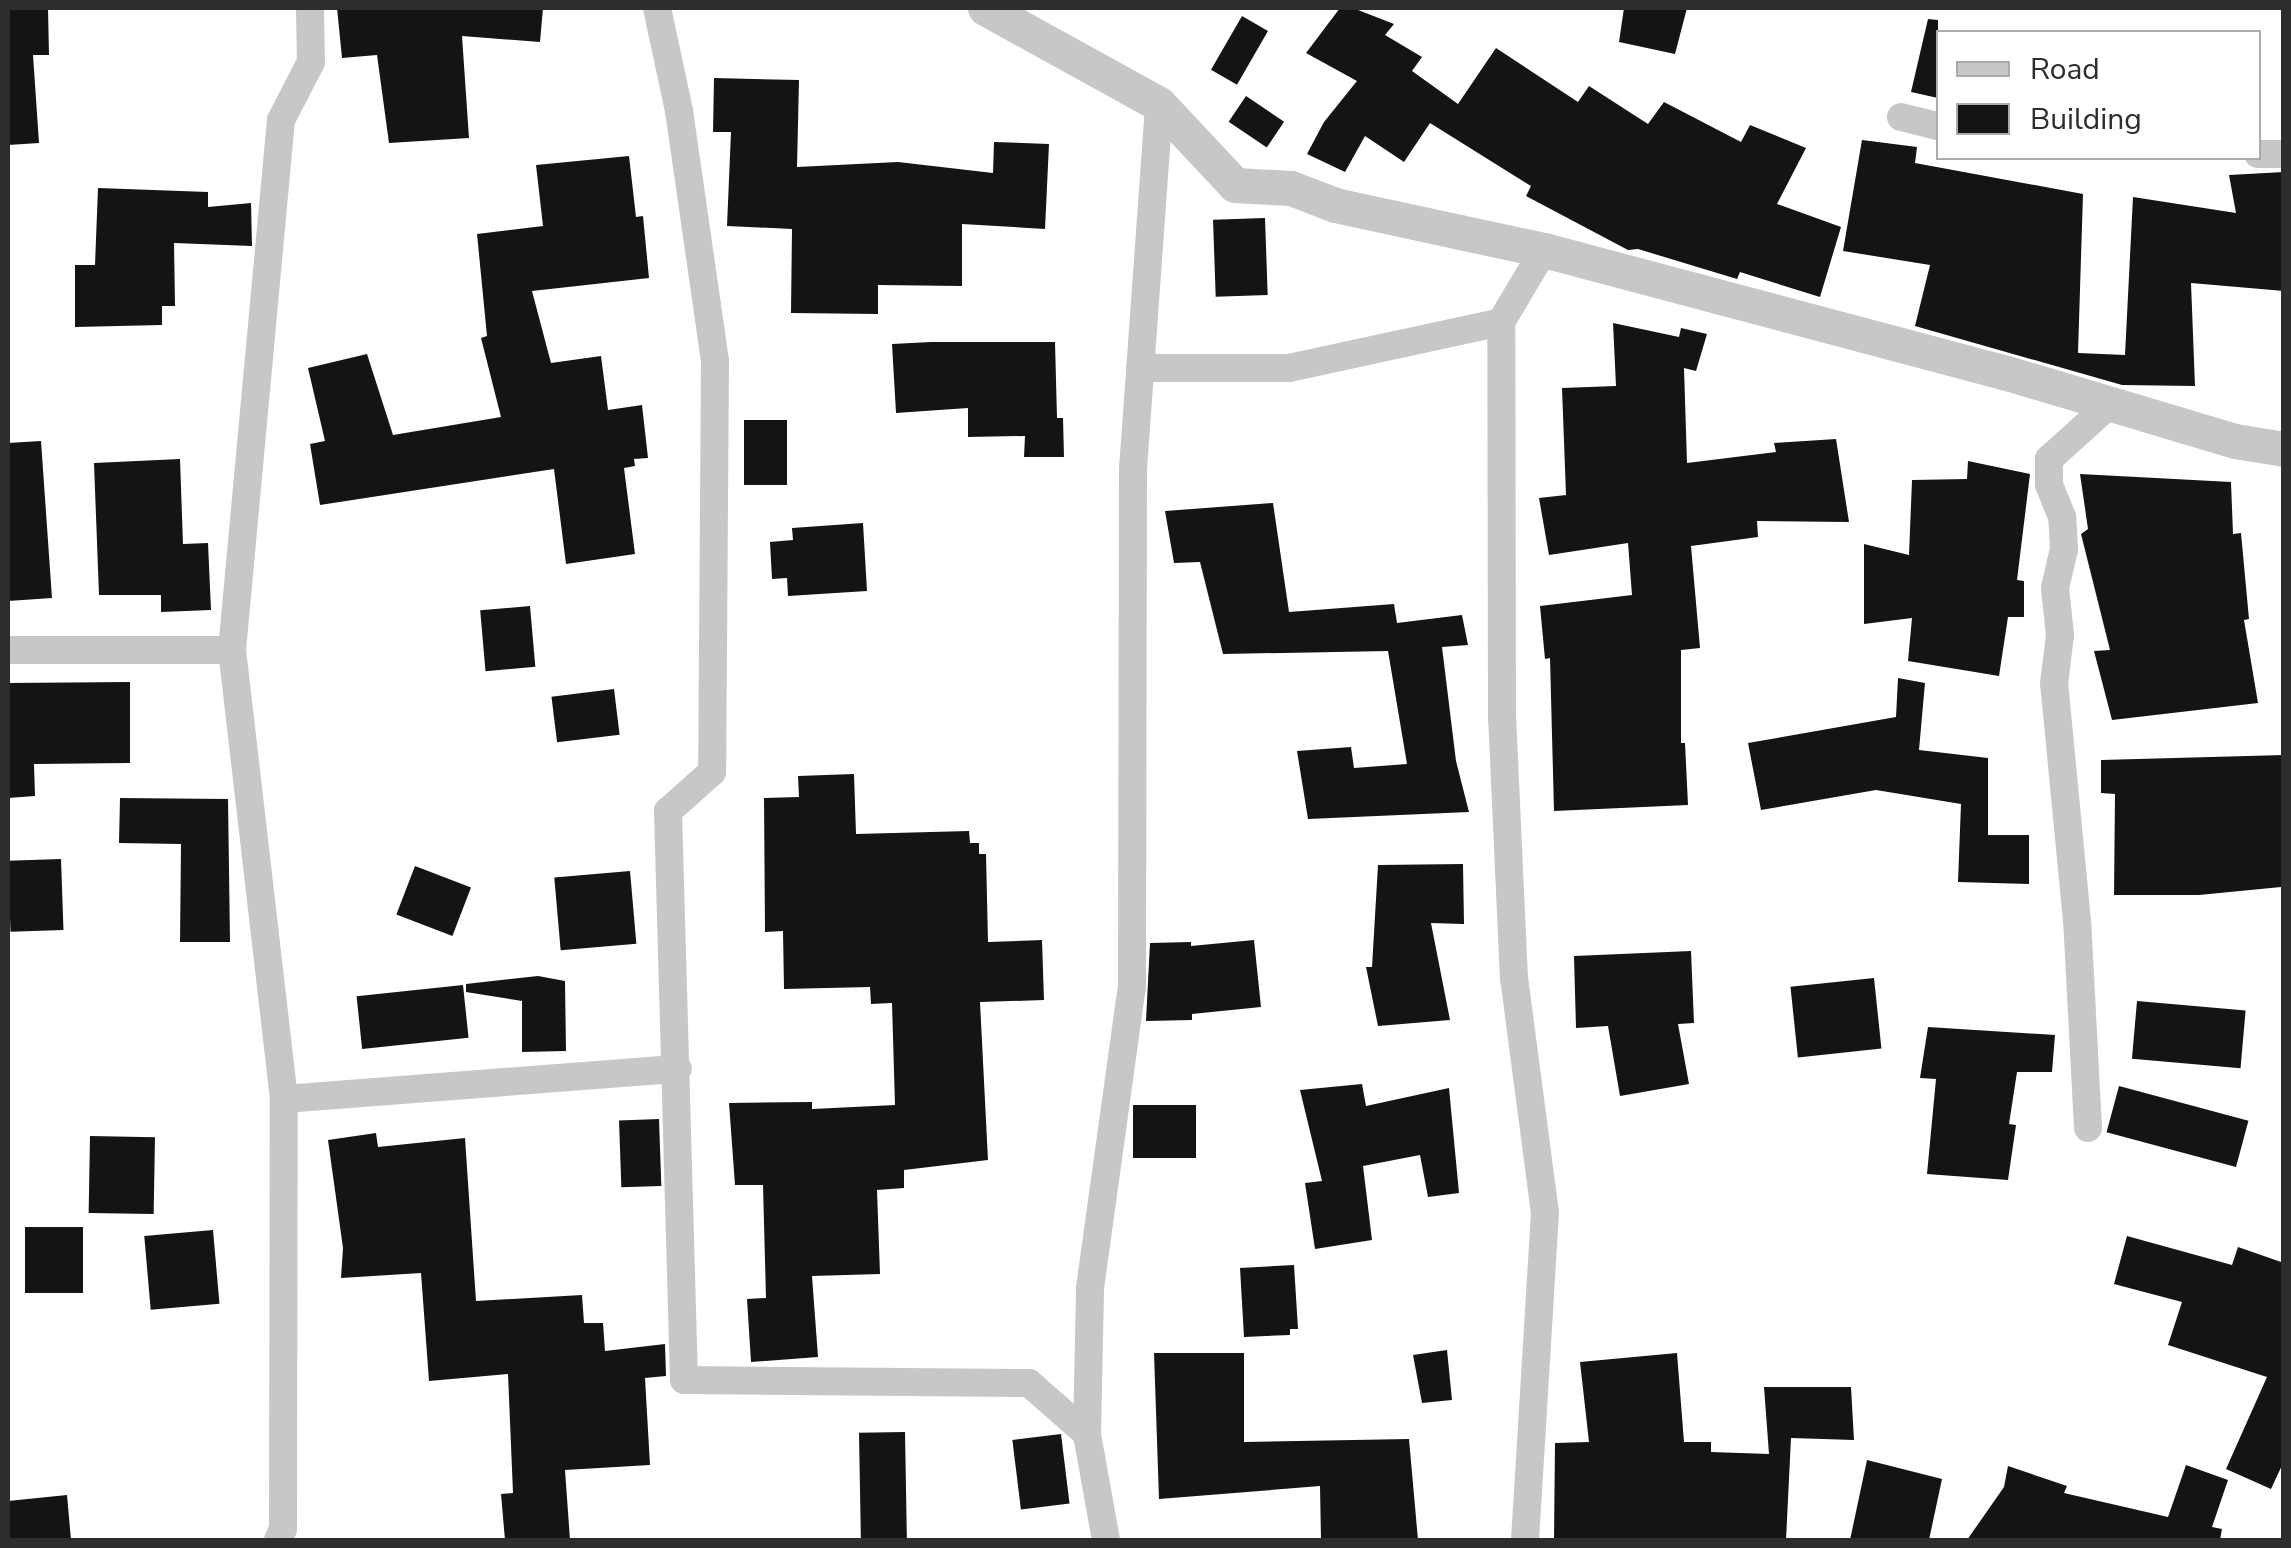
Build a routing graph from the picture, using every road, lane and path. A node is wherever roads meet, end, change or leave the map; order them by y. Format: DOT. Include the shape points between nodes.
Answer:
graph roads {
  1 [pos="310,8"];
  2 [pos="657,8"];
  3 [pos="985,8"];
  4 [pos="1159,104"];
  5 [pos="1901,117"];
  6 [pos="1936,126"];
  7 [pos="1544,250"];
  8 [pos="1502,322"];
  9 [pos="1140,368"];
  10 [pos="2110,404"];
  11 [pos="2284,448"];
  12 [pos="8,650"];
  13 [pos="232,650"];
  14 [pos="678,1069"];
  15 [pos="284,1098"];
  16 [pos="2088,1128"];
  17 [pos="1087,1434"];
  18 [pos="278,1540"];
  19 [pos="1106,1540"];
  20 [pos="1525,1540"];
  1 -- 13 [label="street" via="311,62 281,120"];
  2 -- 14 [label="street" via="715,361 712,772 668,811"];
  3 -- 4 [label="street"];
  4 -- 7 [label="street" via="1234,185 1291,188 1335,205"];
  4 -- 9 [label="street"];
  5 -- 6 [label="street"];
  7 -- 8 [label="street"];
  7 -- 10 [label="street"];
  8 -- 9 [label="street" via="1290,368"];
  8 -- 20 [label="street" via="1502,718 1514,979 1545,1213"];
  9 -- 17 [label="street" via="1133,469 1132,987 1090,1288"];
  10 -- 11 [label="street" via="2234,441"];
  10 -- 16 [label="street" via="2049,459 2048,484 2062,517 2054,684 2078,921"];
  12 -- 13 [label="street"];
  13 -- 15 [label="street"];
  14 -- 15 [label="street"];
  14 -- 17 [label="street" via="684,1380 1029,1382"];
  15 -- 18 [label="street"];
  17 -- 19 [label="street"];
}
